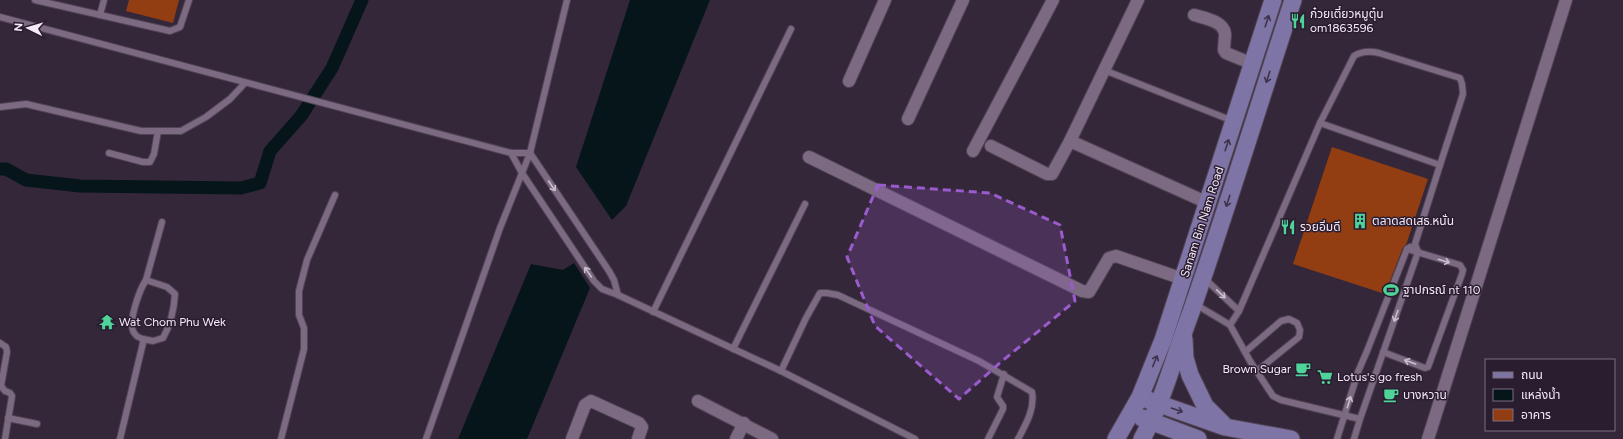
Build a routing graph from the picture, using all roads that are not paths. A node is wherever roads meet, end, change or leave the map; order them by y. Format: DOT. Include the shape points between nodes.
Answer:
graph roads {
  1 [pos="35,0"];
  2 [pos="104,0"];
  3 [pos="189,0"];
  4 [pos="567,0"];
  5 [pos="885,0"];
  6 [pos="964,0"];
  7 [pos="1053,0"];
  8 [pos="1138,0"];
  9 [pos="1273,0"];
  10 [pos="1293,0"];
  11 [pos="1566,0"];
  12 [pos="100,15"];
  13 [pos="1194,15"];
  14 [pos="0,17"];
  15 [pos="791,29"];
  16 [pos="1253,64"];
  17 [pos="1104,70"];
  18 [pos="849,81"];
  19 [pos="245,83"];
  20 [pos="0,107"];
  21 [pos="908,119"];
  22 [pos="1234,122"];
  23 [pos="1320,123"];
  24 [pos="158,131"];
  25 [pos="1070,141"];
  26 [pos="991,146"];
  27 [pos="973,151"];
  28 [pos="109,153"];
  29 [pos="511,153"];
  30 [pos="530,153"];
  31 [pos="809,157"];
  32 [pos="1440,165"];
  33 [pos="522,173"];
  34 [pos="335,195"];
  35 [pos="1208,203"];
  36 [pos="805,204"];
  37 [pos="162,222"];
  38 [pos="1415,244"];
  39 [pos="1407,249"];
  40 [pos="1418,252"];
  41 [pos="1203,277"];
  42 [pos="1183,279"];
  43 [pos="146,280"];
  44 [pos="618,295"];
  45 [pos="1194,303"];
  46 [pos="1238,311"];
  47 [pos="653,312"];
  48 [pos="1230,324"];
  49 [pos="1183,332"];
  50 [pos="143,339"];
  51 [pos="0,344"];
  52 [pos="733,349"];
  53 [pos="1245,352"];
  54 [pos="1383,352"];
  55 [pos="781,371"];
  56 [pos="1257,371"];
  57 [pos="1004,374"];
  58 [pos="1140,397"];
  59 [pos="698,401"];
  60 [pos="1159,404"];
  61 [pos="1131,414"];
  62 [pos="1345,414"];
  63 [pos="8,418"];
  64 [pos="1360,419"];
  65 [pos="1151,422"];
  66 [pos="744,423"];
  67 [pos="37,424"];
  68 [pos="1226,427"];
  69 [pos="5,439"];
  70 [pos="120,439"];
  71 [pos="281,439"];
  72 [pos="426,439"];
  73 [pos="572,439"];
  74 [pos="638,439"];
  75 [pos="736,439"];
  76 [pos="772,439"];
  77 [pos="916,439"];
  78 [pos="988,439"];
  79 [pos="1018,439"];
  80 [pos="1116,439"];
  81 [pos="1142,439"];
  82 [pos="1198,439"];
  83 [pos="1291,439"];
  84 [pos="1337,439"];
  85 [pos="1354,439"];
  86 [pos="1428,439"];
  1 -- 12 [label="lane"];
  2 -- 12 [label="lane"];
  3 -- 12 [label="lane" via="180,27 170,31"];
  4 -- 30 [label="lane"];
  5 -- 18 [label="street"];
  6 -- 21 [label="street"];
  7 -- 27 [label="street"];
  8 -- 17 [label="street"];
  16 -- 9 [label="main road, Sanam Bin Nam Road, one-way"];
  10 -- 41 [label="main road, Sanam Bin Nam Road, one-way"];
  11 -- 86 [label="street"];
  13 -- 16 [label="street" via="1215,21 1225,33 1226,53"];
  14 -- 19 [label="lane"];
  15 -- 47 [label="lane"];
  16 -- 22 [label="main road, Sanam Bin Nam Road"];
  17 -- 22 [label="lane"];
  17 -- 25 [label="street"];
  19 -- 24 [label="lane" via="230,99 181,131"];
  19 -- 29 [label="lane"];
  20 -- 24 [label="lane" via="26,104 142,131"];
  35 -- 22 [label="main road, Sanam Bin Nam Road, one-way"];
  23 -- 32 [label="lane"];
  23 -- 32 [label="lane" via="1354,56 1358,53 1378,53 1460,78 1463,94"];
  23 -- 46 [label="lane"];
  24 -- 28 [label="lane" via="150,162"];
  25 -- 26 [label="street" via="1052,174 1046,174"];
  25 -- 35 [label="street"];
  29 -- 30 [label="lane"];
  29 -- 33 [label="lane"];
  30 -- 33 [label="lane"];
  30 -- 44 [label="lane, one-way" via="609,271"];
  31 -- 42 [label="street" via="1082,291 1089,292 1109,258 1116,256"];
  32 -- 38 [label="lane"];
  44 -- 33 [label="lane, one-way" via="602,289 594,281"];
  33 -- 72 [label="lane" via="500,228"];
  34 -- 71 [label="lane" via="307,260 299,291 299,315 304,328 304,349"];
  35 -- 42 [label="main road, Sanam Bin Nam Road"];
  36 -- 52 [label="lane"];
  37 -- 43 [label="lane"];
  38 -- 39 [label="lane"];
  38 -- 40 [label="lane"];
  39 -- 40 [label="lane"];
  62 -- 39 [label="lane, one-way" via="1358,372"];
  40 -- 54 [label="lane, one-way"];
  40 -- 54 [label="lane, one-way" via="1460,265 1462,274 1428,367"];
  41 -- 45 [label="main road, Sanam Bin Nam Road"];
  41 -- 46 [label="lane, one-way"];
  58 -- 42 [label="main road, Sanam Bin Nam Road, one-way" via="1163,340"];
  43 -- 50 [label="lane" via="141,288 132,320 134,334"];
  43 -- 50 [label="lane" via="167,287 175,294 170,326 163,338 153,341"];
  44 -- 47 [label="lane"];
  45 -- 48 [label="lane"];
  45 -- 49 [label="main road, Sanam Bin Nam Road"];
  46 -- 48 [label="lane"];
  47 -- 52 [label="lane"];
  48 -- 53 [label="lane"];
  49 -- 60 [label="main road, Sanam Bin Nam Road"];
  49 -- 68 [label="main road" via="1185,358 1190,375 1205,406"];
  50 -- 70 [label="lane"];
  51 -- 63 [label="lane" via="6,347 7,352 1,386 12,396"];
  52 -- 55 [label="lane"];
  53 -- 56 [label="lane"];
  53 -- 56 [label="lane" via="1281,321 1289,319 1296,323 1300,330 1299,337"];
  54 -- 64 [label="lane"];
  55 -- 57 [label="lane" via="820,293 827,292 867,308"];
  55 -- 77 [label="lane"];
  56 -- 62 [label="lane" via="1273,396 1281,400"];
  57 -- 78 [label="lane" via="997,397 1004,406"];
  57 -- 79 [label="lane" via="1032,392 1034,401"];
  58 -- 60 [label="main road"];
  58 -- 61 [label="main road, Sanam Bin Nam Road"];
  59 -- 66 [label="street"];
  60 -- 65 [label="main road, Sanam Bin Nam Road"];
  60 -- 68 [label="main road, one-way"];
  61 -- 65 [label="main road"];
  61 -- 80 [label="main road, Sanam Bin Nam Road"];
  62 -- 64 [label="lane"];
  62 -- 84 [label="lane"];
  63 -- 67 [label="lane"];
  63 -- 69 [label="lane"];
  64 -- 85 [label="lane"];
  65 -- 81 [label="main road, Sanam Bin Nam Road"];
  65 -- 82 [label="main road"];
  66 -- 75 [label="street"];
  66 -- 76 [label="street"];
  68 -- 83 [label="main road"];
  73 -- 74 [label="street" via="585,405 591,401 639,423 642,427"];
}
